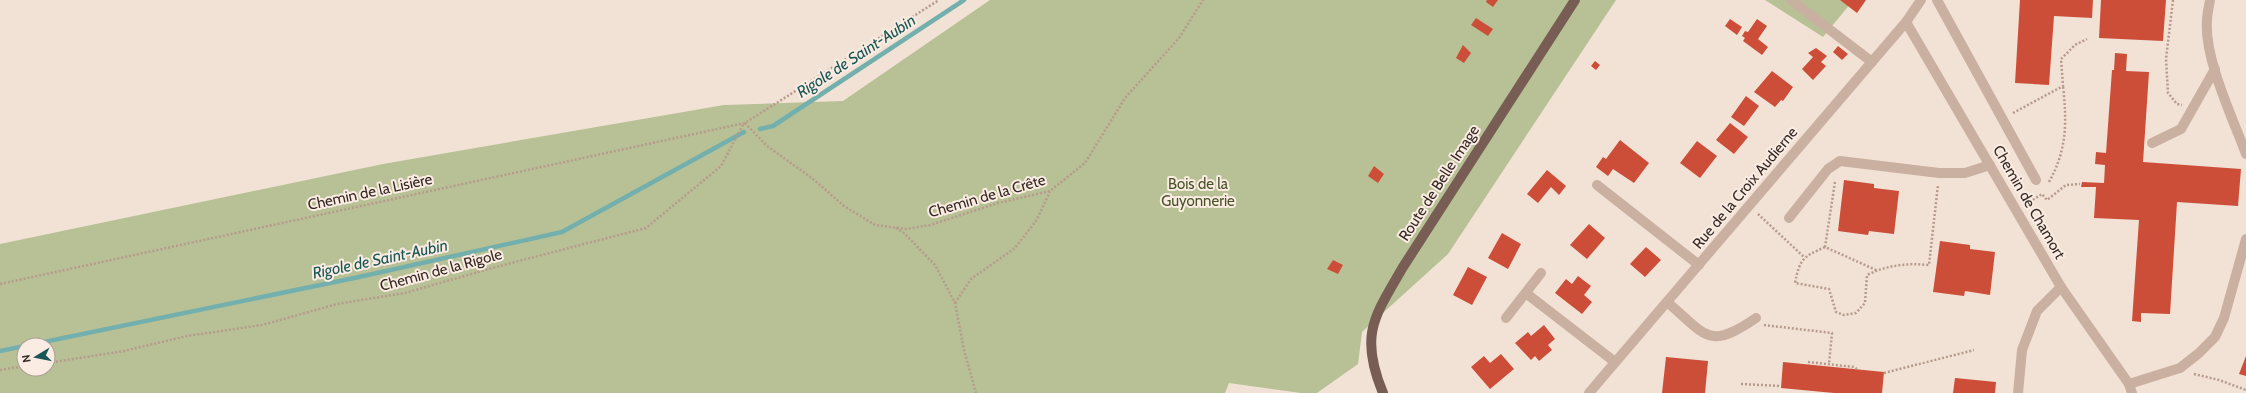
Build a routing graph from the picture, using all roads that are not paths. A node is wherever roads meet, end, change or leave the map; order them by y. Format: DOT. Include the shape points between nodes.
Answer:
graph roads {
  1 [pos="1575,0"];
  2 [pos="1791,0"];
  3 [pos="1920,0"];
  4 [pos="1936,0"];
  5 [pos="2210,0"];
  6 [pos="1906,22"];
  7 [pos="1872,62"];
  8 [pos="2215,70"];
  9 [pos="2152,143"];
  10 [pos="2246,154"];
  11 [pos="1990,165"];
  12 [pos="2036,180"];
  13 [pos="1597,185"];
  14 [pos="1789,218"];
  15 [pos="2246,239"];
  16 [pos="1699,265"];
  17 [pos="1542,273"];
  18 [pos="2061,287"];
  19 [pos="1527,294"];
  20 [pos="1667,302"];
  21 [pos="1506,318"];
  22 [pos="1752,321"];
  23 [pos="1615,362"];
  24 [pos="2130,388"];
  25 [pos="1383,393"];
  26 [pos="1589,393"];
  27 [pos="2018,393"];
  1 -- 25 [label="main road, Route de Belle Image" via="1378,310 1373,323 1371,354"];
  2 -- 7 [label="street"];
  3 -- 6 [label="street, Rue de la Croix Audierne"];
  4 -- 12 [label="street"];
  5 -- 8 [label="street" via="2207,23"];
  6 -- 7 [label="street, Rue de la Croix Audierne"];
  6 -- 11 [label="street, Chemin de Chamort"];
  7 -- 16 [label="street, Rue de la Croix Audierne"];
  8 -- 9 [label="street" via="2181,129"];
  8 -- 10 [label="street"];
  11 -- 14 [label="street" via="1965,172 1939,173 1840,161 1828,169"];
  11 -- 18 [label="street, Chemin de Chamort"];
  13 -- 16 [label="street"];
  15 -- 24 [label="street" via="2224,318 2215,337 2180,368"];
  16 -- 20 [label="street, Rue de la Croix Audierne"];
  17 -- 19 [label="street"];
  18 -- 24 [label="street, Chemin de Chamort"];
  18 -- 27 [label="street" via="2037,311 2022,350"];
  19 -- 21 [label="street"];
  19 -- 23 [label="street"];
  20 -- 22 [label="street" via="1707,336 1722,337"];
  20 -- 23 [label="street, Rue de la Croix Audierne"];
  23 -- 26 [label="street, Rue de la Croix Audierne"];
}
